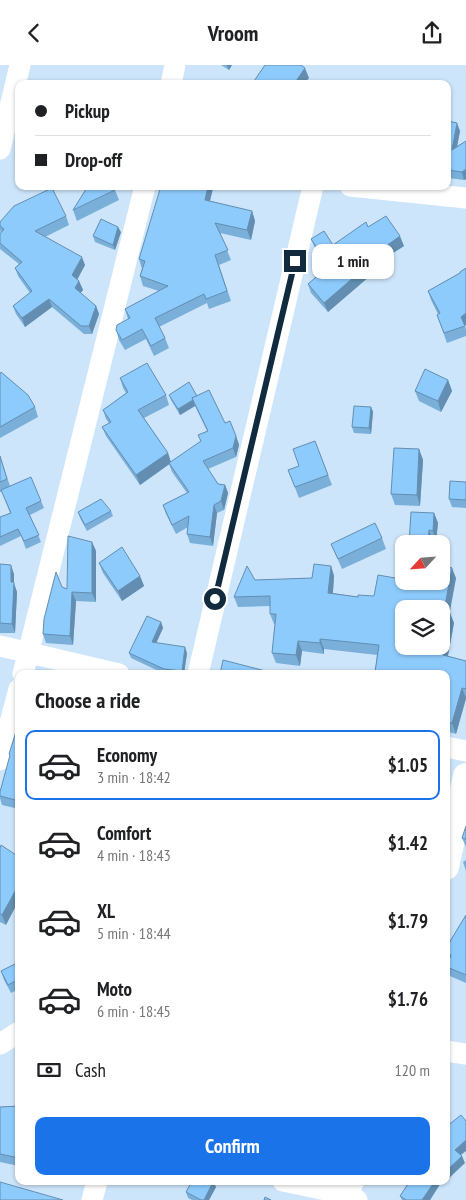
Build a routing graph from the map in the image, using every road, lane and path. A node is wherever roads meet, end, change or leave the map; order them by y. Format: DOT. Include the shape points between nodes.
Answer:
graph roads {
  1 [pos="20,65"];
  2 [pos="175,65"];
  3 [pos="17,80"];
  4 [pos="172,80"];
  5 [pos="15,90"];
  6 [pos="9,119"];
  7 [pos="0,149"];
  8 [pos="144,190"];
  9 [pos="312,190"];
  10 [pos="389,190"];
  11 [pos="466,198"];
  12 [pos="0,646"];
  13 [pos="26,664"];
  14 [pos="82,670"];
  15 [pos="199,670"];
  16 [pos="15,704"];
  17 [pos="450,748"];
  18 [pos="466,751"];
  19 [pos="0,760"];
  20 [pos="466,776"];
  21 [pos="450,849"];
  22 [pos="15,1035"];
  23 [pos="0,1045"];
  24 [pos="450,1052"];
  25 [pos="466,1054"];
  26 [pos="96,1185"];
  27 [pos="303,1185"];
  28 [pos="349,1194"];
  29 [pos="92,1200"];
  1 -- 3 [label="street"];
  2 -- 4 [label="street"];
  5 -- 6 [label="street"];
  6 -- 7 [label="street"];
  8 -- 13 [label="street"];
  9 -- 15 [label="street"];
  10 -- 11 [label="street"];
  12 -- 13 [label="street"];
  13 -- 14 [label="street"];
  16 -- 19 [label="street"];
  17 -- 18 [label="street"];
  20 -- 21 [label="street"];
  22 -- 23 [label="street"];
  24 -- 25 [label="street"];
  26 -- 29 [label="street"];
  27 -- 28 [label="street"];
}
